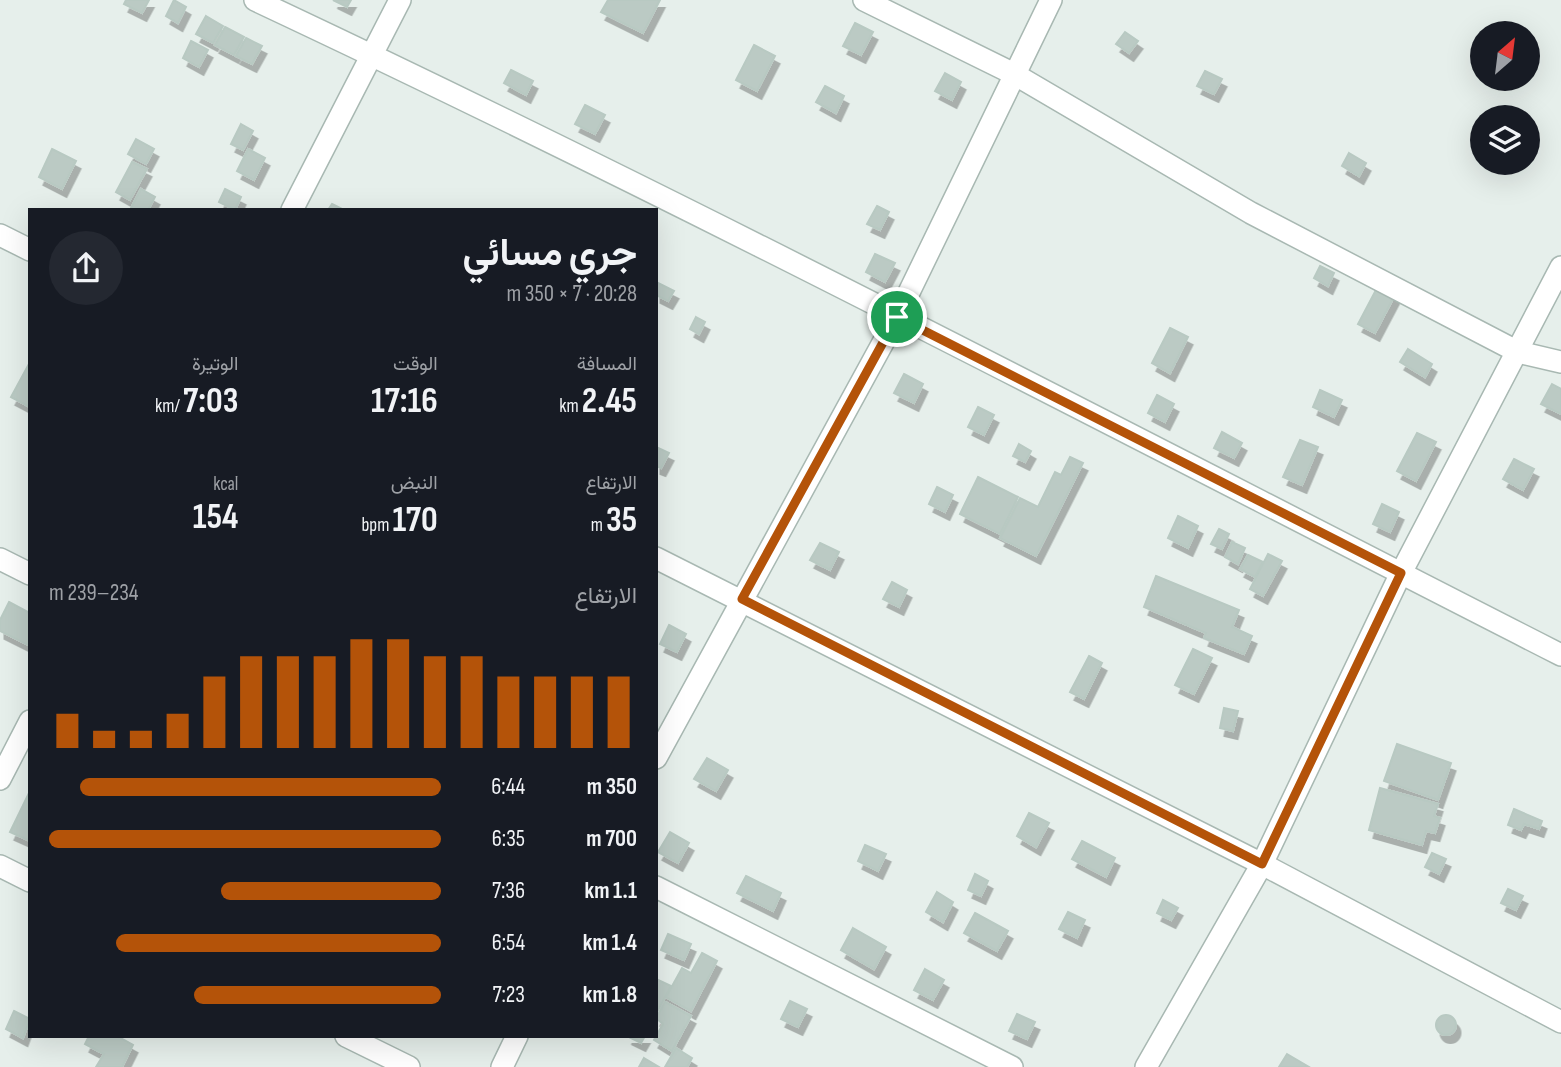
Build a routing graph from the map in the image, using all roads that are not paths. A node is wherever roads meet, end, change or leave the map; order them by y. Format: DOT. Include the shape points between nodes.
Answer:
graph roads {
  1 [pos="255,0"];
  2 [pos="400,0"];
  3 [pos="864,0"];
  4 [pos="1051,0"];
  5 [pos="372,55"];
  6 [pos="1014,74"];
  7 [pos="293,208"];
  8 [pos="0,235"];
  9 [pos="28,249"];
  10 [pos="1561,267"];
  11 [pos="897,317"];
  12 [pos="1518,352"];
  13 [pos="1561,362"];
  14 [pos="0,559"];
  15 [pos="658,559"];
  16 [pos="28,573"];
  17 [pos="1401,573"];
  18 [pos="742,599"];
  19 [pos="1561,655"];
  20 [pos="28,725"];
  21 [pos="658,754"];
  22 [pos="0,779"];
  23 [pos="1262,864"];
  24 [pos="0,866"];
  25 [pos="28,880"];
  26 [pos="658,888"];
  27 [pos="1561,1022"];
  28 [pos="350,1038"];
  29 [pos="516,1038"];
  30 [pos="410,1067"];
  31 [pos="502,1067"];
  32 [pos="1011,1067"];
  33 [pos="1146,1067"];
  1 -- 5 [label="street"];
  2 -- 5 [label="street"];
  3 -- 6 [label="street"];
  4 -- 6 [label="street"];
  5 -- 7 [label="street"];
  5 -- 11 [label="street"];
  6 -- 11 [label="street"];
  6 -- 12 [label="street" via="1251,213"];
  8 -- 9 [label="street"];
  10 -- 12 [label="street"];
  11 -- 17 [label="street"];
  11 -- 18 [label="street"];
  12 -- 13 [label="street"];
  12 -- 17 [label="street"];
  14 -- 16 [label="street"];
  15 -- 18 [label="street"];
  17 -- 19 [label="street"];
  17 -- 23 [label="street"];
  18 -- 21 [label="street"];
  18 -- 23 [label="street"];
  20 -- 22 [label="street"];
  23 -- 27 [label="street"];
  23 -- 33 [label="street"];
  24 -- 25 [label="street"];
  26 -- 32 [label="street"];
  28 -- 30 [label="street"];
  29 -- 31 [label="street"];
}
